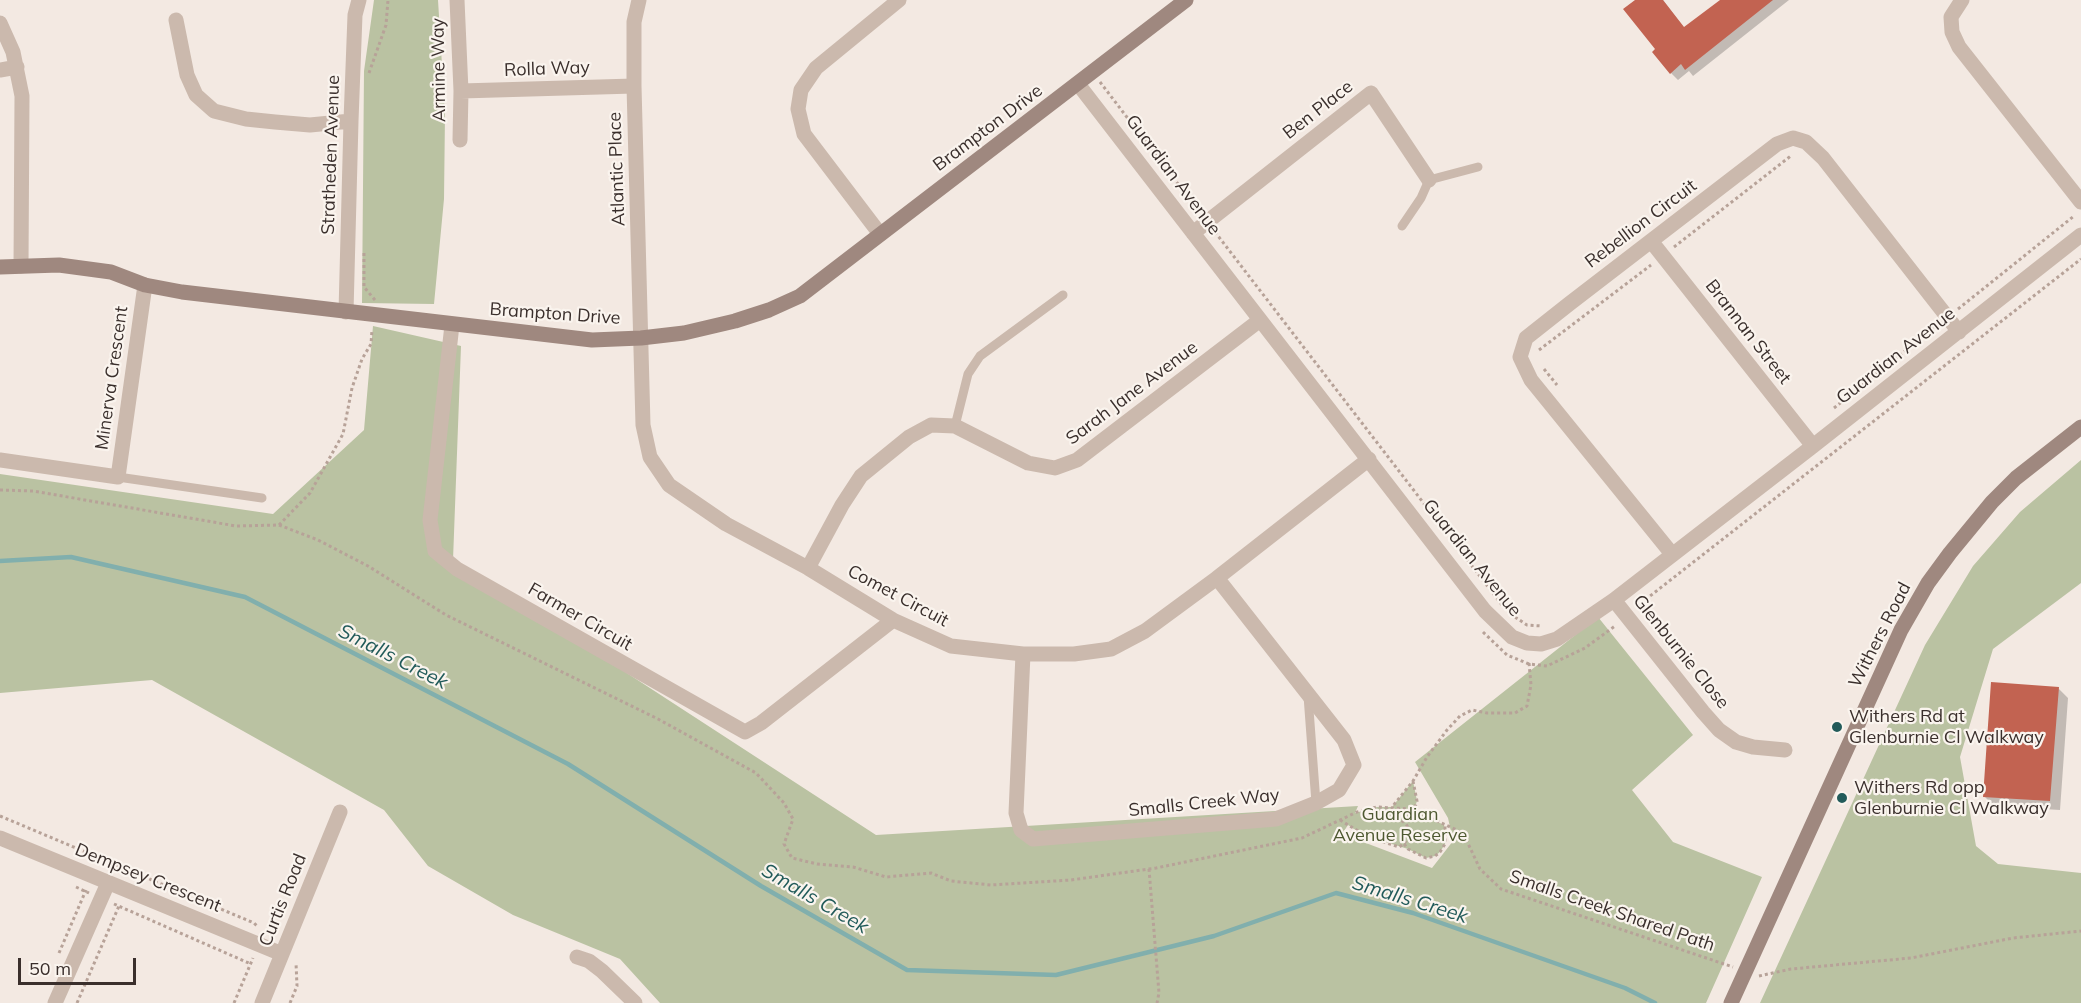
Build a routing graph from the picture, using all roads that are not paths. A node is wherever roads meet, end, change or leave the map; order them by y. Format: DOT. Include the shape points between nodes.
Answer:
graph roads {
  1 [pos="359,0"];
  2 [pos="457,0"];
  3 [pos="639,0"];
  4 [pos="899,0"];
  5 [pos="1186,0"];
  6 [pos="1962,0"];
  7 [pos="176,20"];
  8 [pos="0,23"];
  9 [pos="17,67"];
  10 [pos="0,70"];
  11 [pos="1078,84"];
  12 [pos="634,86"];
  13 [pos="461,91"];
  14 [pos="351,121"];
  15 [pos="460,140"];
  16 [pos="1478,167"];
  17 [pos="1429,180"];
  18 [pos="2081,202"];
  19 [pos="1402,226"];
  20 [pos="1193,233"];
  21 [pos="880,234"];
  22 [pos="2081,235"];
  23 [pos="1651,241"];
  24 [pos="21,266"];
  25 [pos="0,267"];
  26 [pos="144,285"];
  27 [pos="1063,295"];
  28 [pos="346,312"];
  29 [pos="1260,320"];
  30 [pos="452,325"];
  31 [pos="1959,332"];
  32 [pos="641,338"];
  33 [pos="955,426"];
  34 [pos="2081,427"];
  35 [pos="1813,447"];
  36 [pos="1369,459"];
  37 [pos="0,460"];
  38 [pos="118,477"];
  39 [pos="262,498"];
  40 [pos="1672,554"];
  41 [pos="808,567"];
  42 [pos="1217,578"];
  43 [pos="1614,600"];
  44 [pos="893,620"];
  45 [pos="1023,654"];
  46 [pos="1308,694"];
  47 [pos="1785,750"];
  48 [pos="1316,803"];
  49 [pos="340,812"];
  50 [pos="0,838"];
  51 [pos="108,883"];
  52 [pos="282,954"];
  53 [pos="577,957"];
  54 [pos="55,1003"];
  55 [pos="262,1003"];
  56 [pos="635,1003"];
  57 [pos="1731,1003"];
  1 -- 14 [label="street, Stratheden Avenue" via="355,15"];
  2 -- 13 [label="street, Armine Way"];
  3 -- 12 [label="street, Atlantic Place" via="634,22"];
  4 -- 21 [label="street" via="816,68 801,90 798,109 804,134"];
  5 -- 11 [label="street, Brampton Drive"];
  6 -- 18 [label="street" via="1950,17 1959,47"];
  7 -- 14 [label="street" via="187,75 196,95 213,111 287,123"];
  8 -- 9 [label="street"];
  9 -- 10 [label="street"];
  9 -- 24 [label="street" via="22,96"];
  11 -- 20 [label="street, Guardian Avenue"];
  11 -- 21 [label="street, Brampton Drive"];
  12 -- 13 [label="street, Rolla Way"];
  12 -- 32 [label="street, Atlantic Place"];
  13 -- 15 [label="street, Armine Way"];
  14 -- 28 [label="street, Stratheden Avenue"];
  16 -- 17 [label="lane"];
  17 -- 19 [label="lane"];
  17 -- 20 [label="street, Ben Place" via="1371,93"];
  20 -- 29 [label="street, Guardian Avenue"];
  21 -- 32 [label="street, Brampton Drive" via="800,296 769,310 684,333"];
  22 -- 31 [label="street, Guardian Avenue"];
  23 -- 31 [label="street, Rebellion Circuit" via="1777,144 1793,138 1806,142 1822,158"];
  23 -- 35 [label="street, Brannan Street" via="1657,260"];
  23 -- 40 [label="street, Rebellion Circuit" via="1526,338 1520,357 1531,380"];
  24 -- 25 [label="street, Brampton Drive"];
  24 -- 26 [label="street, Brampton Drive" via="59,265 111,272"];
  26 -- 28 [label="street, Brampton Drive"];
  26 -- 38 [label="street, Minerva Crescent"];
  27 -- 33 [label="lane" via="980,356 968,374"];
  28 -- 30 [label="street, Brampton Drive"];
  29 -- 33 [label="street, Sarah Jane Avenue" via="1077,460 1054,468 1028,463"];
  29 -- 36 [label="street, Guardian Avenue"];
  30 -- 32 [label="street, Brampton Drive" via="592,340"];
  30 -- 44 [label="street, Farmer Circuit" via="430,520 435,551 457,569 745,732 762,723"];
  31 -- 35 [label="street, Guardian Avenue"];
  32 -- 41 [label="street, Comet Circuit" via="643,425 650,457 669,485 726,524"];
  33 -- 41 [label="street" via="932,425 924,429 861,476"];
  34 -- 57 [label="street, Withers Road" via="1992,502 1928,584 1901,630"];
  35 -- 40 [label="street, Guardian Avenue"];
  36 -- 42 [label="street, Comet Circuit"];
  36 -- 43 [label="street, Guardian Avenue" via="1485,611 1512,637 1541,644 1557,639"];
  37 -- 38 [label="street, Minerva Crescent"];
  38 -- 39 [label="lane, Minerva Crescent"];
  40 -- 43 [label="street, Guardian Avenue"];
  41 -- 44 [label="street, Comet Circuit"];
  42 -- 45 [label="street, Comet Circuit" via="1145,631 1111,649"];
  42 -- 46 [label="street, Smalls Creek Way"];
  43 -- 47 [label="street, Glenburnie Close" via="1719,729 1736,742"];
  44 -- 45 [label="street, Comet Circuit" via="951,646"];
  45 -- 48 [label="street, Smalls Creek Way" via="1016,813 1021,830 1033,839 1276,819"];
  46 -- 48 [label="lane"];
  46 -- 48 [label="street, Smalls Creek Way" via="1344,740 1354,765 1339,790"];
  49 -- 52 [label="street, Curtis Road"];
  50 -- 51 [label="street, Dempsey Crescent"];
  51 -- 52 [label="street, Dempsey Crescent"];
  51 -- 54 [label="street"];
  52 -- 55 [label="street, Curtis Road"];
  53 -- 56 [label="street" via="596,966"];
}
